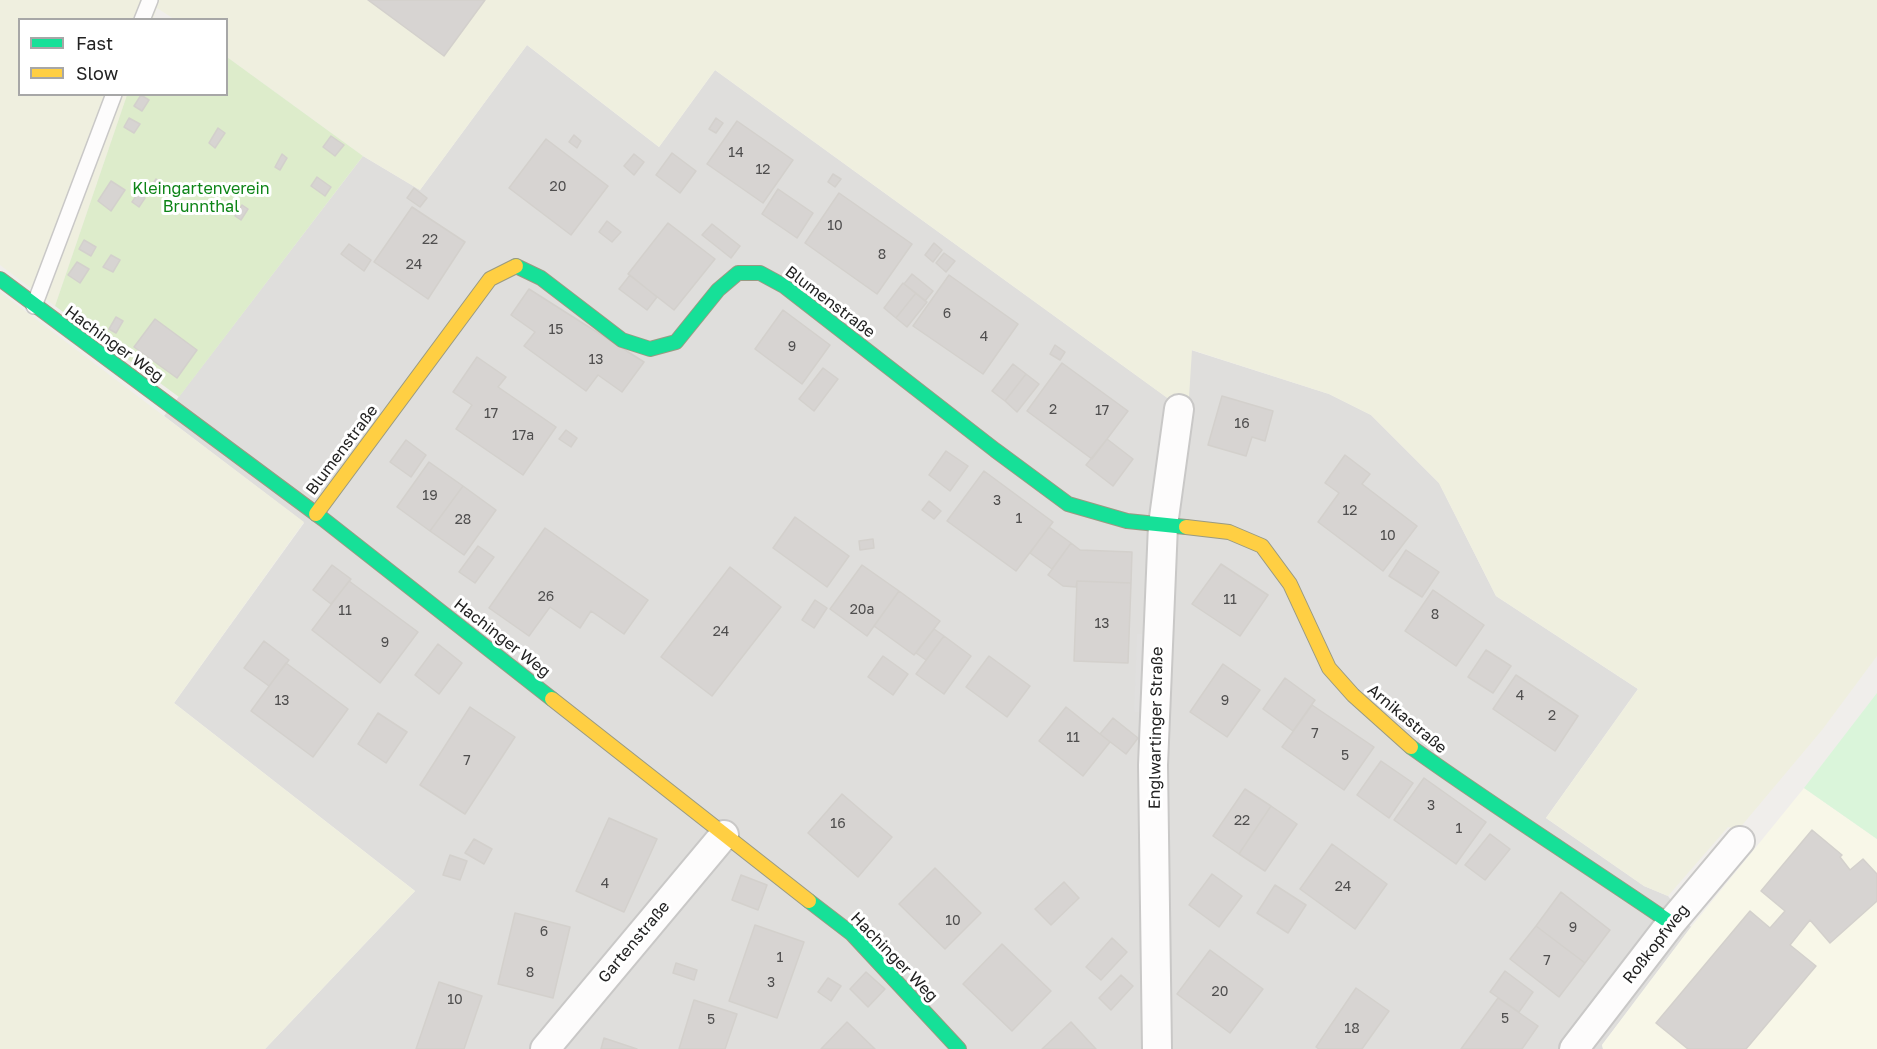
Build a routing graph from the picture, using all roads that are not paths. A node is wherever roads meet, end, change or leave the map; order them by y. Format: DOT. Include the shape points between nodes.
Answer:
graph roads {
  1 [pos="150,0"];
  2 [pos="143,18"];
  3 [pos="113,96"];
  4 [pos="0,279"];
  5 [pos="34,306"];
  6 [pos="1179,409"];
  7 [pos="316,514"];
  8 [pos="1162,525"];
  9 [pos="724,835"];
  10 [pos="1740,840"];
  11 [pos="1671,923"];
  12 [pos="545,1049"];
  13 [pos="959,1049"];
  14 [pos="1157,1049"];
  15 [pos="1574,1049"];
  1 -- 2 [label="lane"];
  3 -- 5 [label="lane"];
  4 -- 5 [label="street, Hachinger Weg"];
  5 -- 7 [label="street, Hachinger Weg"];
  6 -- 8 [label="street, Englwartinger Straße"];
  7 -- 8 [label="street, Blumenstraße" via="490,279 515,265 541,278 622,340 650,349 676,342 718,290 738,273 760,273 784,286 1068,504 1127,521"];
  7 -- 9 [label="street, Hachinger Weg"];
  8 -- 11 [label="street, Arnikastraße" via="1229,532 1262,546 1290,584 1329,668 1353,695 1404,742"];
  8 -- 14 [label="street, Englwartinger Straße" via="1154,765"];
  9 -- 12 [label="street, Gartenstraße"];
  9 -- 13 [label="street, Hachinger Weg" via="852,934"];
  10 -- 11 [label="street, Roßkopfweg"];
  11 -- 15 [label="street, Roßkopfweg"];
}
